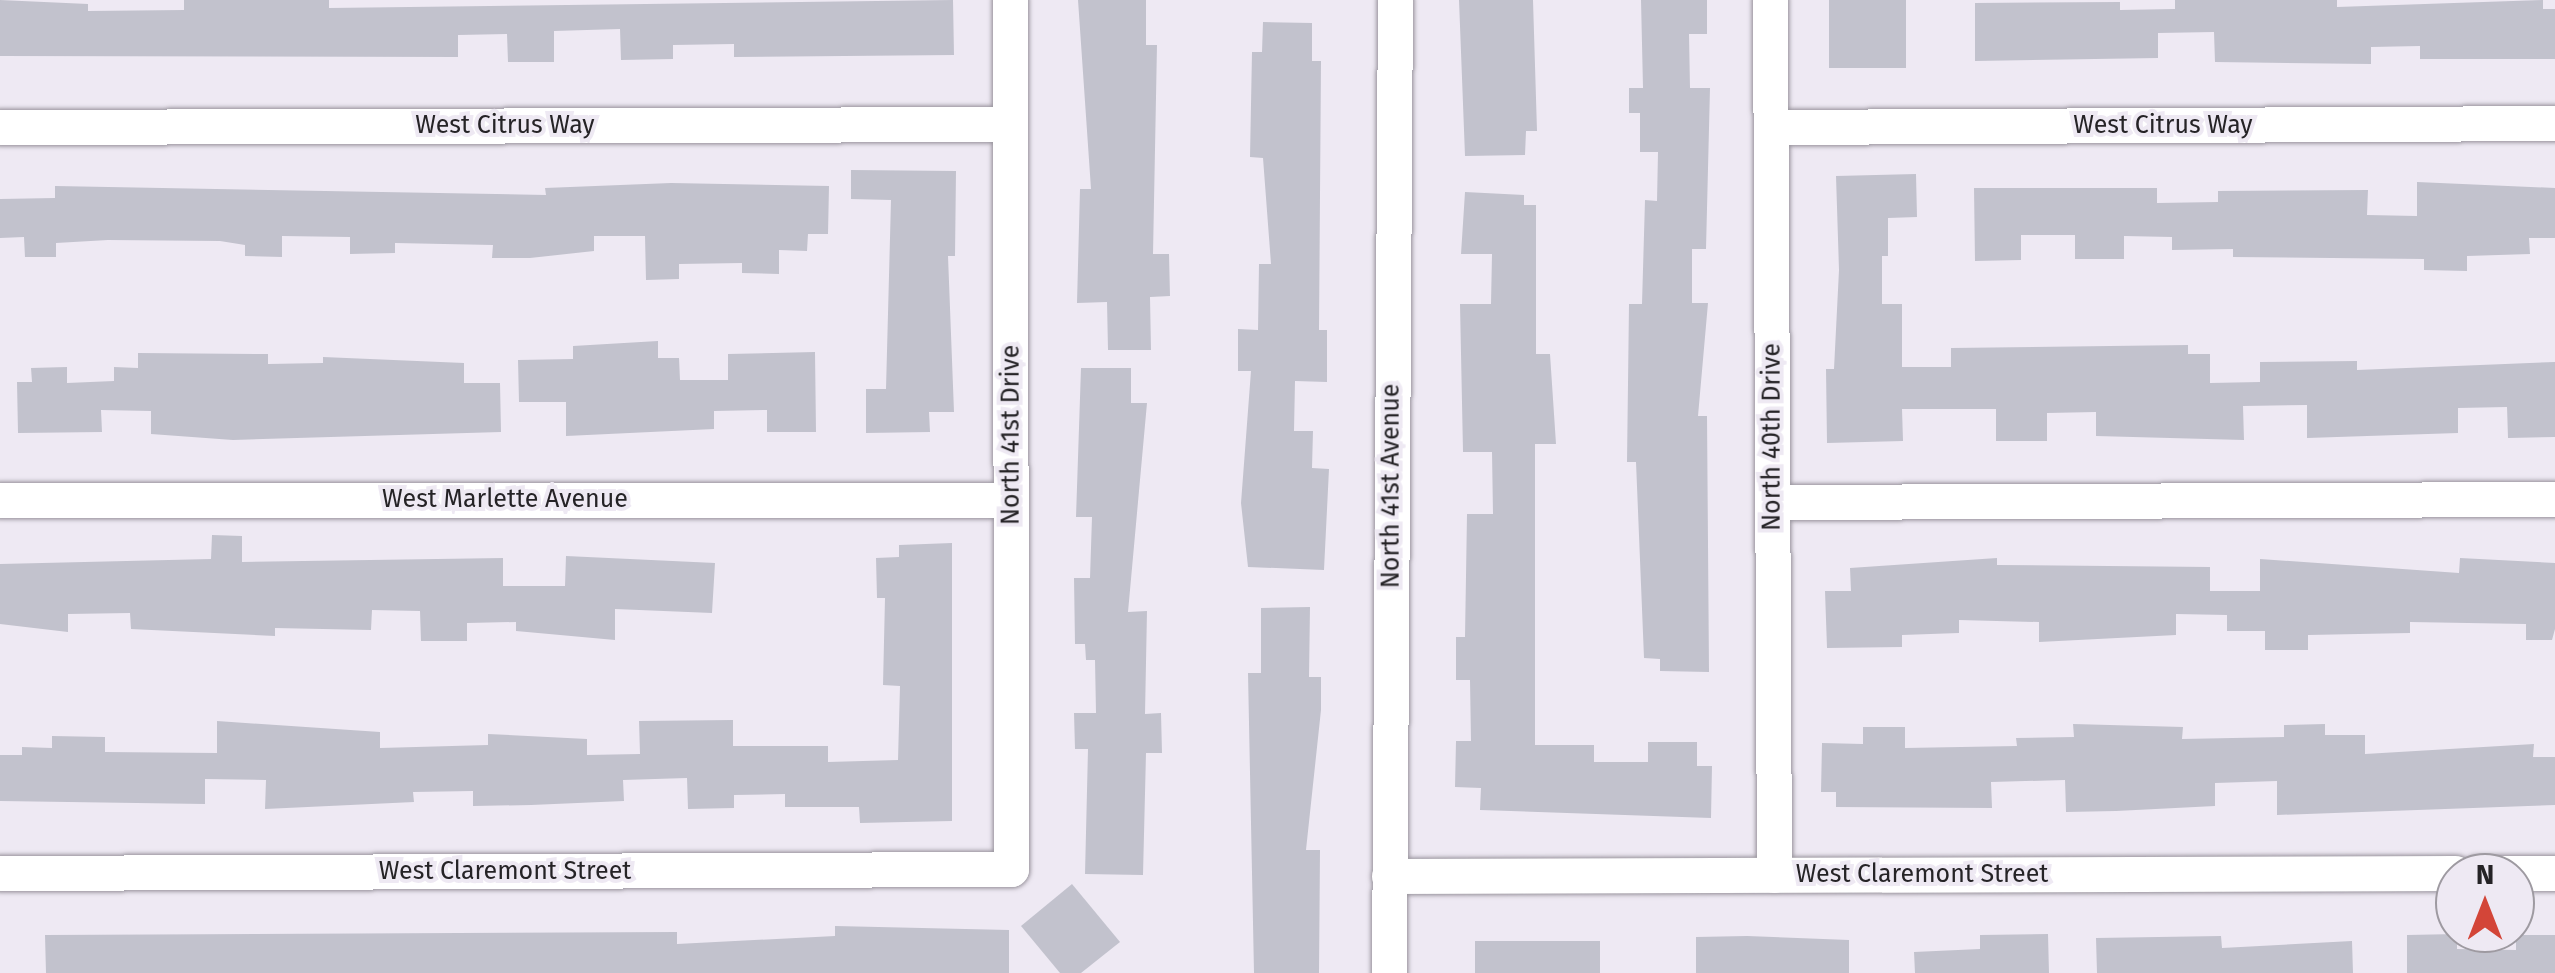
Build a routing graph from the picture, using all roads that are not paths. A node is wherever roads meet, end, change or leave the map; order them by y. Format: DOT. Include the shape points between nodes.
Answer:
graph roads {
  1 [pos="1010,0"];
  2 [pos="1396,0"];
  3 [pos="1770,0"];
  4 [pos="2555,123"];
  5 [pos="1010,124"];
  6 [pos="0,126"];
  7 [pos="1771,127"];
  8 [pos="2555,499"];
  9 [pos="0,500"];
  10 [pos="1010,500"];
  11 [pos="1773,502"];
  12 [pos="1011,869"];
  13 [pos="0,873"];
  14 [pos="2435,873"];
  15 [pos="1774,875"];
  16 [pos="1390,876"];
  17 [pos="1390,973"];
  1 -- 5 [label="street, North 41st Drive"];
  2 -- 16 [label="street, North 41st Avenue"];
  3 -- 7 [label="street, North 40th Drive"];
  4 -- 7 [label="street, West Citrus Way"];
  5 -- 6 [label="street, West Citrus Way"];
  5 -- 10 [label="street, North 41st Drive"];
  7 -- 11 [label="street, North 40th Drive"];
  8 -- 11 [label="street"];
  9 -- 10 [label="street, West Marlette Avenue"];
  10 -- 12 [label="street, North 41st Drive"];
  11 -- 15 [label="street, North 40th Drive"];
  12 -- 13 [label="street, West Claremont Street"];
  14 -- 15 [label="street, West Claremont Street"];
  15 -- 16 [label="street, West Claremont Street"];
  16 -- 17 [label="street, North 41st Avenue"];
}
